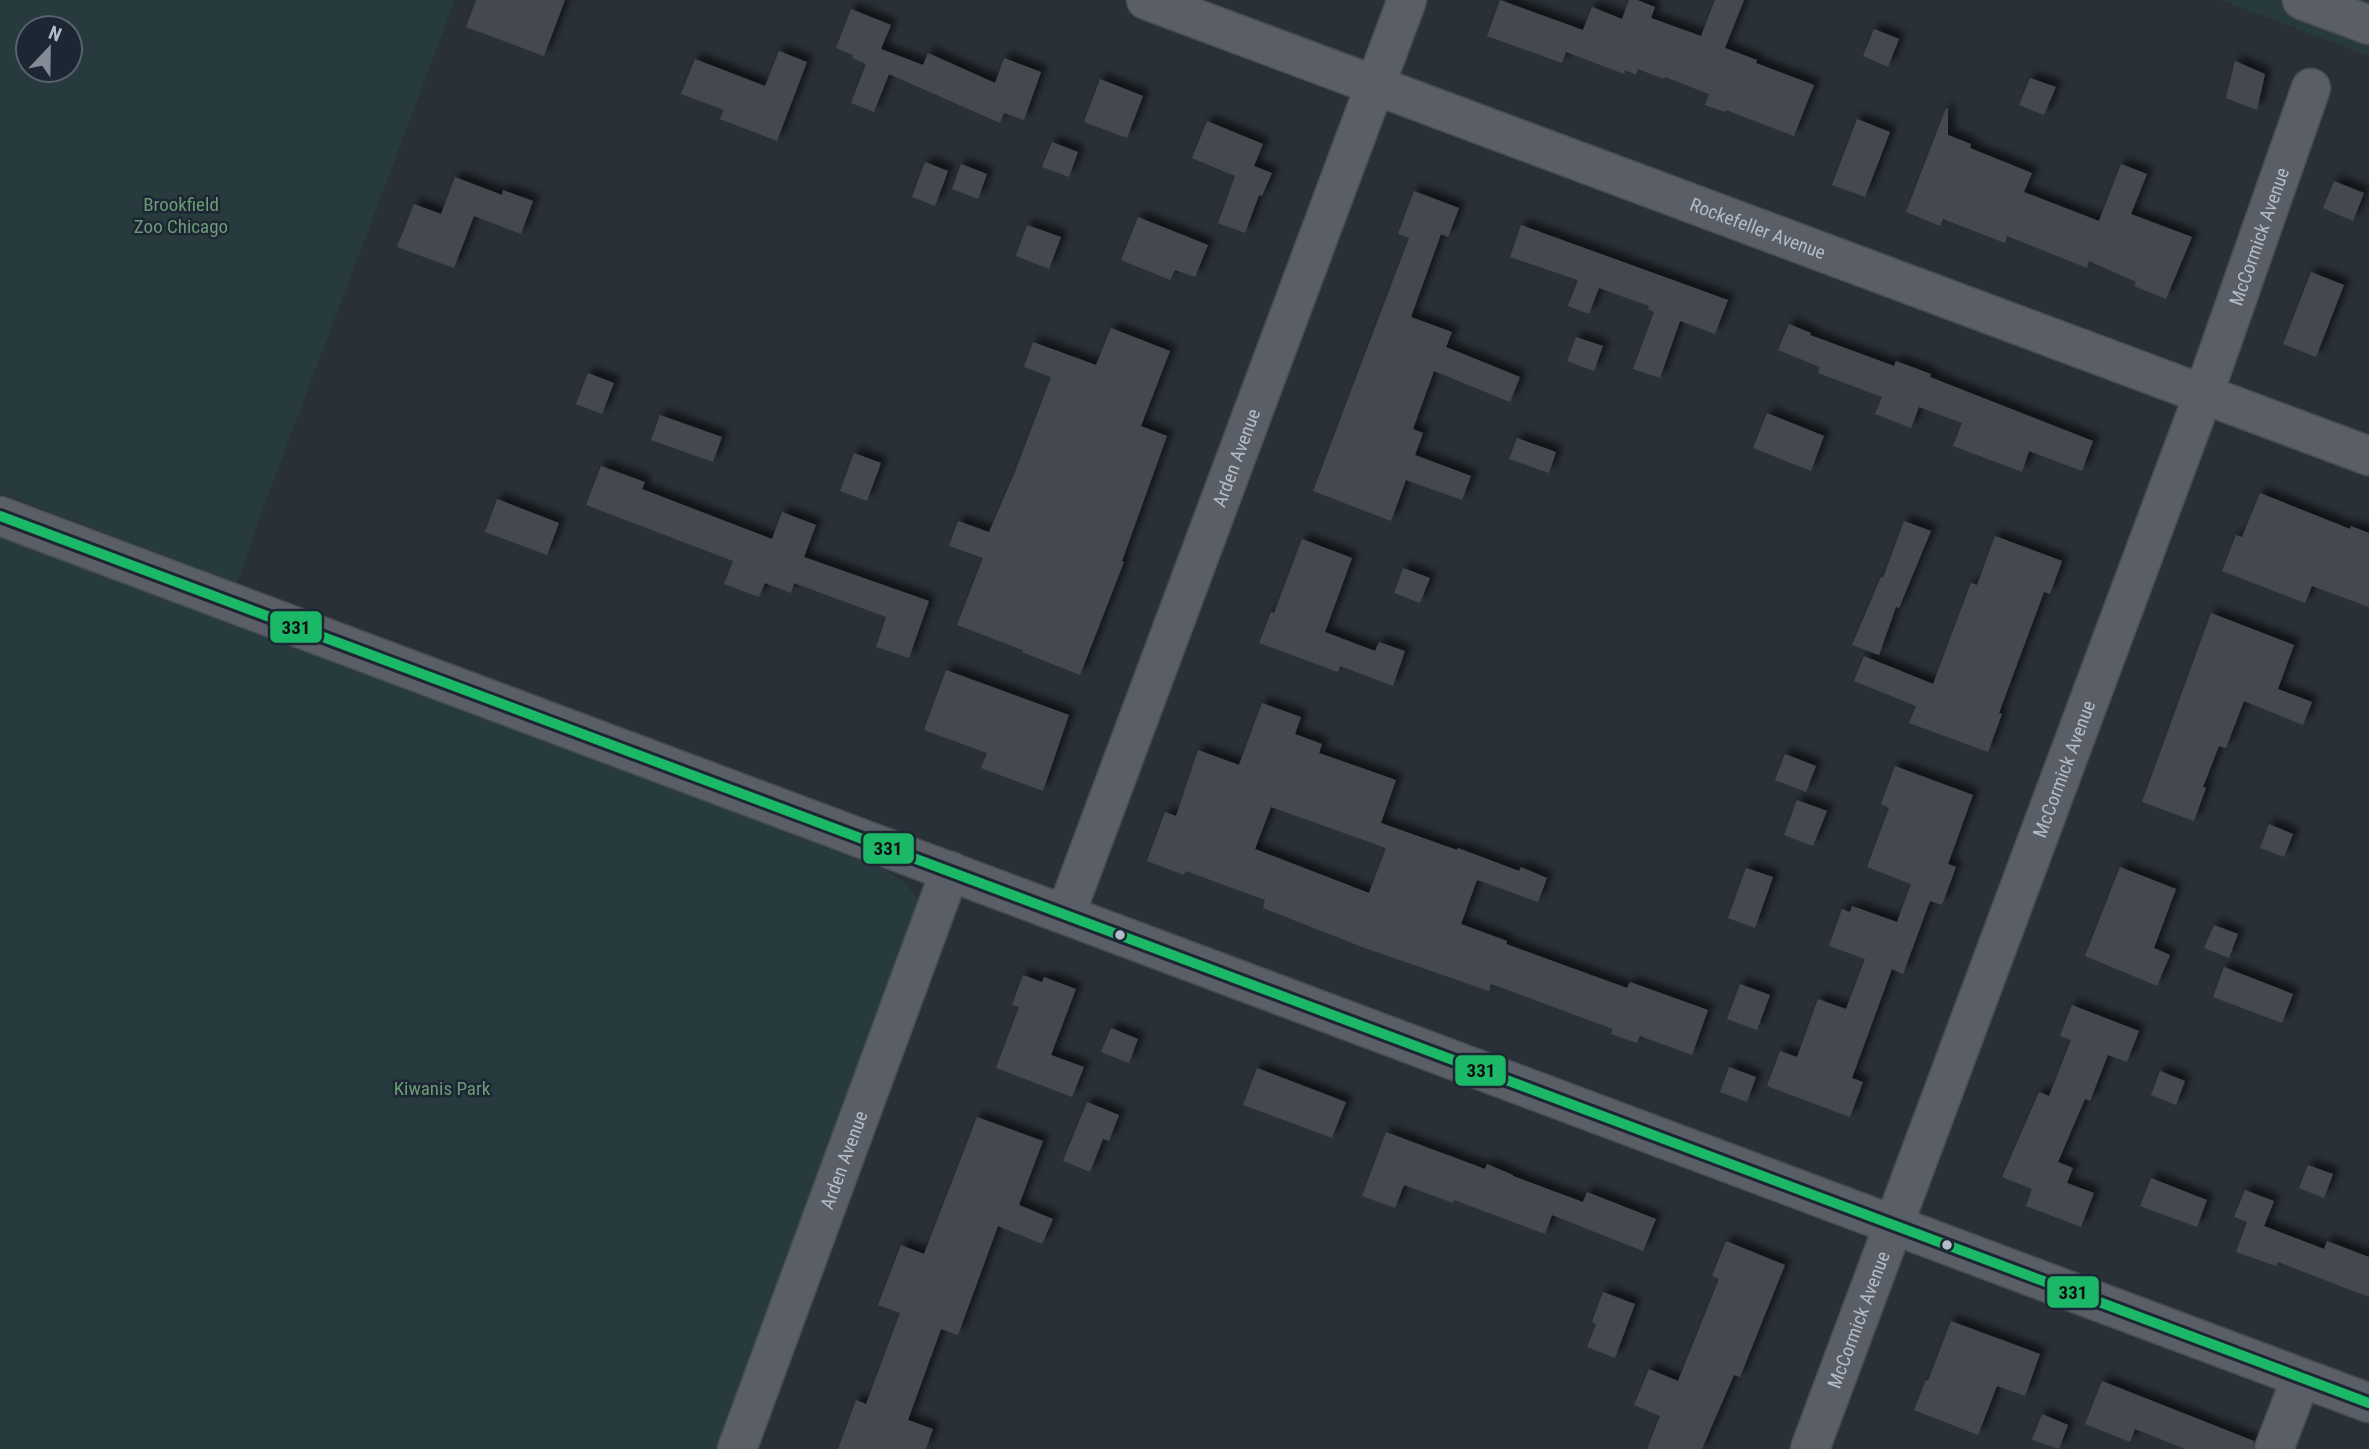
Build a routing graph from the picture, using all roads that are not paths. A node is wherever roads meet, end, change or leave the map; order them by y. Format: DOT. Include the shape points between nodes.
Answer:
graph roads {
  1 [pos="1146,0"];
  2 [pos="1407,0"];
  3 [pos="2302,0"];
  4 [pos="2369,26"];
  5 [pos="1376,87"];
  6 [pos="2311,88"];
  7 [pos="2204,393"];
  8 [pos="2369,456"];
  9 [pos="0,516"];
  10 [pos="950,871"];
  11 [pos="1066,913"];
  12 [pos="1893,1225"];
  13 [pos="2301,1378"];
  14 [pos="2369,1404"];
  15 [pos="737,1449"];
  16 [pos="1810,1449"];
  17 [pos="2274,1449"];
  1 -- 5 [label="street, Rockefeller Avenue"];
  2 -- 5 [label="street, Arden Avenue"];
  3 -- 4 [label="street"];
  5 -- 7 [label="street, Rockefeller Avenue"];
  5 -- 11 [label="street, Arden Avenue"];
  6 -- 7 [label="street, McCormick Avenue"];
  7 -- 8 [label="street, Rockefeller Avenue"];
  7 -- 12 [label="street, McCormick Avenue"];
  9 -- 10 [label="street"];
  10 -- 11 [label="street"];
  10 -- 15 [label="street, Arden Avenue"];
  11 -- 12 [label="street"];
  12 -- 13 [label="street"];
  12 -- 16 [label="street, McCormick Avenue"];
  13 -- 14 [label="street"];
  13 -- 17 [label="street"];
}
